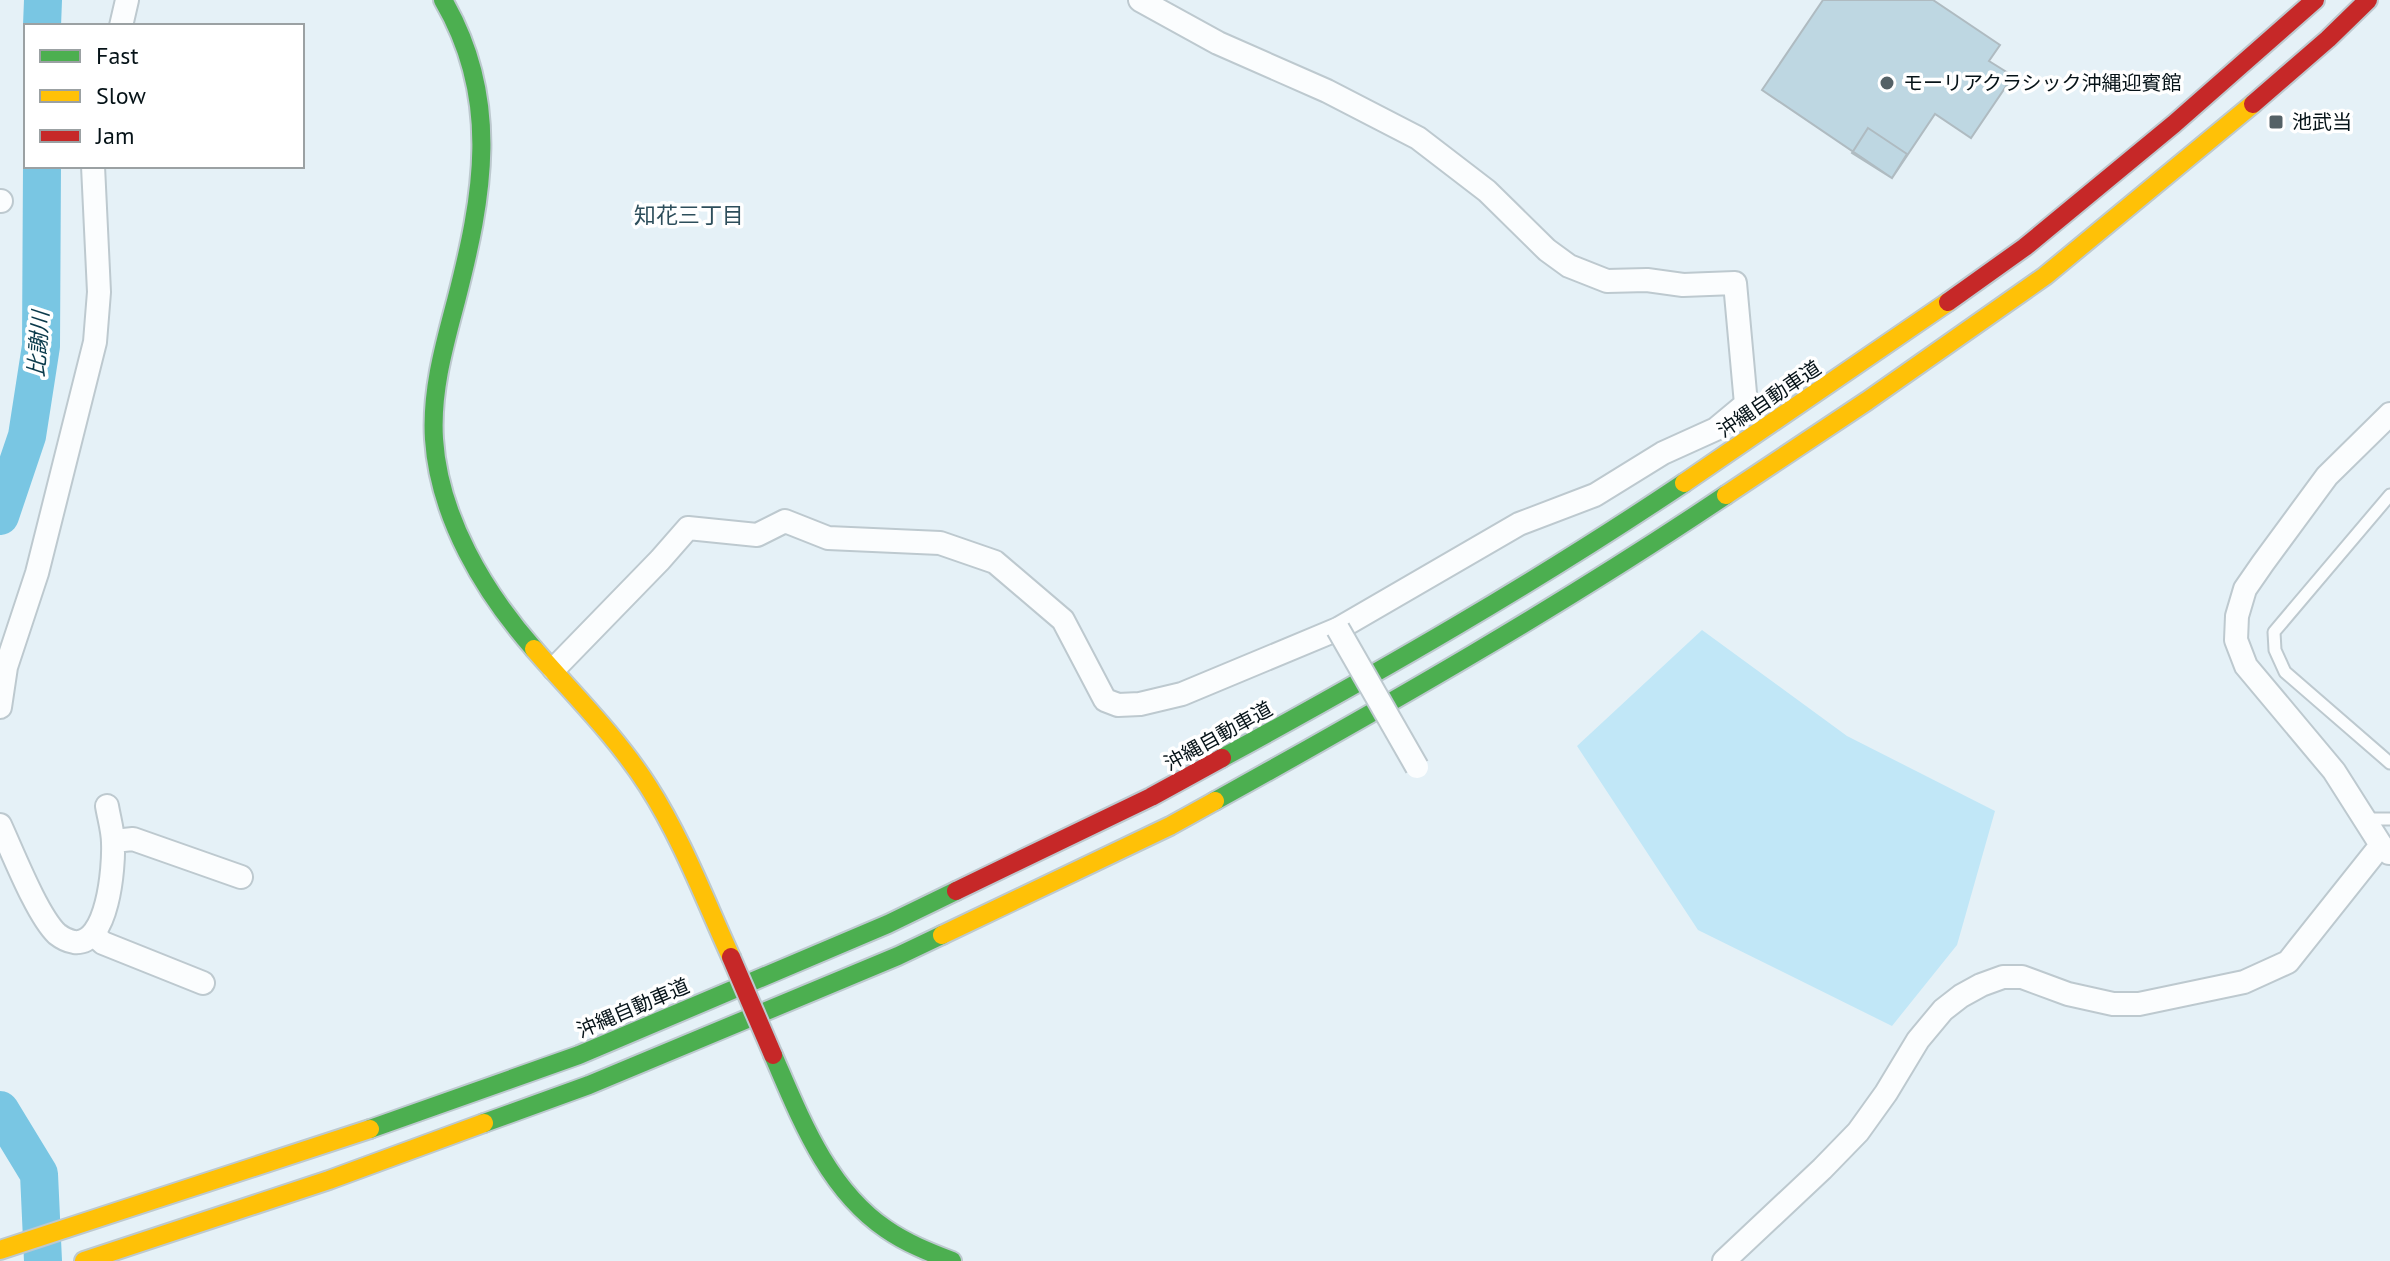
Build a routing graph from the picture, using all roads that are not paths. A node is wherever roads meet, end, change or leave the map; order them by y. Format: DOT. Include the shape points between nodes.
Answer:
graph roads {
  1 [pos="127,0"];
  2 [pos="443,0"];
  3 [pos="1140,0"];
  4 [pos="2315,0"];
  5 [pos="2368,0"];
  6 [pos="121,24"];
  7 [pos="93,168"];
  8 [pos="2390,414"];
  9 [pos="2390,495"];
  10 [pos="1338,629"];
  11 [pos="554,669"];
  12 [pos="0,707"];
  13 [pos="2390,763"];
  14 [pos="1417,767"];
  15 [pos="107,806"];
  16 [pos="2365,819"];
  17 [pos="2390,819"];
  18 [pos="0,825"];
  19 [pos="114,841"];
  20 [pos="2385,850"];
  21 [pos="241,877"];
  22 [pos="94,935"];
  23 [pos="203,983"];
  24 [pos="0,1250"];
  25 [pos="84,1261"];
  26 [pos="952,1261"];
  27 [pos="1724,1261"];
  1 -- 6 [label="street"];
  2 -- 11 [label="main road" via="472,69 483,125 483,175 439,363 433,415 436,460 450,513 475,566 509,620"];
  3 -- 10 [label="street" via="1418,138 1487,191 1547,250 1593,278 1735,283 1746,404 1716,429 1663,453 1595,495 1519,524"];
  4 -- 24 [label="main road, 沖縄自動車道" via="2025,247 1847,373 1513,594 1151,797 888,924 579,1055 322,1146"];
  5 -- 25 [label="main road" via="2197,152 2045,276 1867,401 1528,621 1170,826 898,956 589,1085 329,1180"];
  7 -- 12 [label="street" via="99,292 95,342 37,573 6,667"];
  8 -- 16 [label="street" via="2327,476 2291,523 2245,589 2236,628 2246,666 2334,771"];
  9 -- 13 [label="lane" via="2274,632 2285,672"];
  10 -- 11 [label="street" via="1182,694 1118,705 1105,700 1063,620 995,562 940,543 828,538 785,521 757,535 688,528"];
  10 -- 14 [label="street, bridge"];
  11 -- 26 [label="main road, bridge" via="648,785 731,957 811,1142 837,1183 900,1238"];
  15 -- 19 [label="street"];
  16 -- 17 [label="lane"];
  16 -- 20 [label="street"];
  18 -- 22 [label="street" via="44,918 57,934 77,942"];
  19 -- 21 [label="street" via="133,839"];
  19 -- 22 [label="street" via="111,882"];
  20 -- 27 [label="street" via="2288,962 2252,979 2139,1004 2089,1000 2022,977 2003,977 1961,996 1924,1031 1858,1132"];
  22 -- 23 [label="street"];
}
